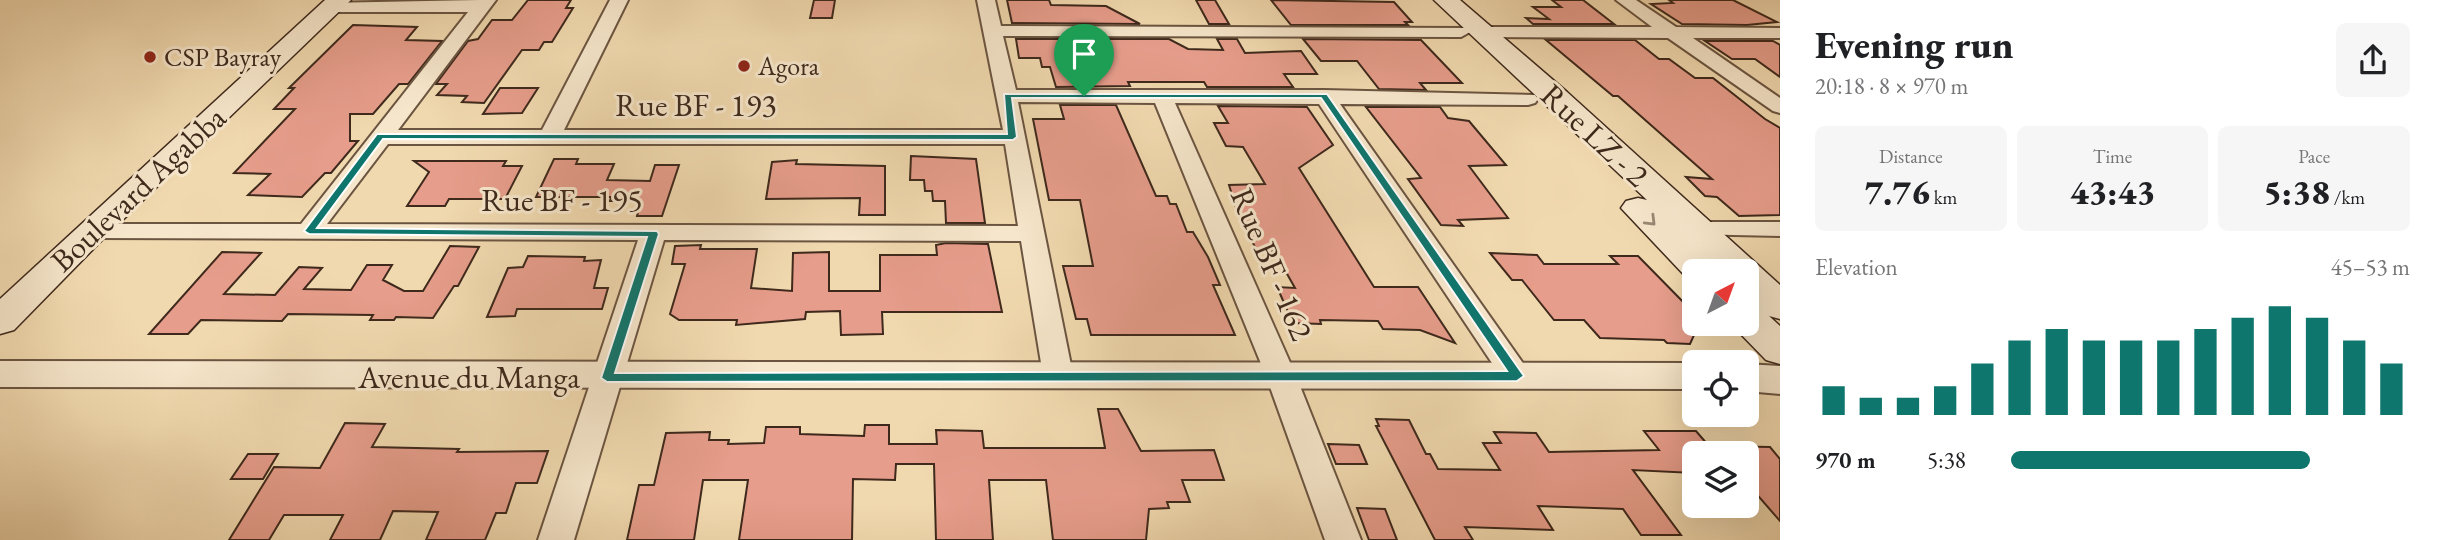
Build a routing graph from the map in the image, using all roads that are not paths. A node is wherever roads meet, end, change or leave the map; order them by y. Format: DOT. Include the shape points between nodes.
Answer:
graph roads {
  1 [pos="619,0"];
  2 [pos="986,0"];
  3 [pos="1429,0"];
  4 [pos="1446,0"];
  5 [pos="1625,0"];
  6 [pos="336,4"];
  7 [pos="484,4"];
  8 [pos="992,31"];
  9 [pos="1471,32"];
  10 [pos="1673,33"];
  11 [pos="1780,33"];
  12 [pos="1007,96"];
  13 [pos="1162,96"];
  14 [pos="1324,96"];
  15 [pos="1528,99"];
  16 [pos="1775,101"];
  17 [pos="380,136"];
  18 [pos="550,136"];
  19 [pos="1013,137"];
  20 [pos="1696,229"];
  21 [pos="1780,229"];
  22 [pos="92,231"];
  23 [pos="309,231"];
  24 [pos="653,234"];
  25 [pos="1031,234"];
  26 [pos="1689,259"];
  27 [pos="1729,259"];
  28 [pos="1759,287"];
  29 [pos="1780,306"];
  30 [pos="0,321"];
  31 [pos="1754,336"];
  32 [pos="1768,369"];
  33 [pos="0,374"];
  34 [pos="1058,375"];
  35 [pos="1280,376"];
  36 [pos="1517,376"];
  37 [pos="1682,376"];
  38 [pos="607,378"];
  39 [pos="555,540"];
  40 [pos="1343,540"];
  1 -- 18 [label="street"];
  2 -- 8 [label="street"];
  3 -- 9 [label="main road, Rue LZ - 2"];
  4 -- 9 [label="main road, Rue LZ - 2"];
  5 -- 10 [label="street"];
  6 -- 7 [label="street"];
  6 -- 22 [label="main road, Boulevard Agabba"];
  7 -- 17 [label="street"];
  8 -- 9 [label="street"];
  8 -- 12 [label="street"];
  9 -- 10 [label="street"];
  9 -- 15 [label="main road, Rue LZ - 2"];
  9 -- 20 [label="main road, Rue LZ - 2" via="1557,98"];
  10 -- 11 [label="street"];
  10 -- 16 [label="street"];
  12 -- 13 [label="street"];
  12 -- 19 [label="street"];
  13 -- 14 [label="street"];
  13 -- 35 [label="street, Rue BF - 162"];
  14 -- 15 [label="street"];
  14 -- 36 [label="street"];
  15 -- 26 [label="main road, Rue LZ - 2, one-way"];
  17 -- 18 [label="street, Rue BF - 193"];
  17 -- 23 [label="street"];
  18 -- 19 [label="street, Rue BF - 193"];
  19 -- 25 [label="street"];
  20 -- 21 [label="street"];
  20 -- 27 [label="main road, Rue LZ - 2"];
  22 -- 23 [label="street, Rue BF - 195"];
  22 -- 30 [label="main road, Boulevard Agabba"];
  23 -- 24 [label="street, Rue BF - 195"];
  24 -- 25 [label="street, Rue BF - 195"];
  24 -- 38 [label="street"];
  25 -- 34 [label="street"];
  28 -- 29 [label="main road"];
  31 -- 32 [label="main road"];
  33 -- 38 [label="street, Avenue du Manga"];
  34 -- 35 [label="street, Avenue du Manga"];
  34 -- 38 [label="street, Avenue du Manga"];
  35 -- 36 [label="street, Avenue du Manga"];
  35 -- 40 [label="street, Rue BF - 162"];
  36 -- 37 [label="street, Avenue du Manga"];
  38 -- 39 [label="street"];
}
